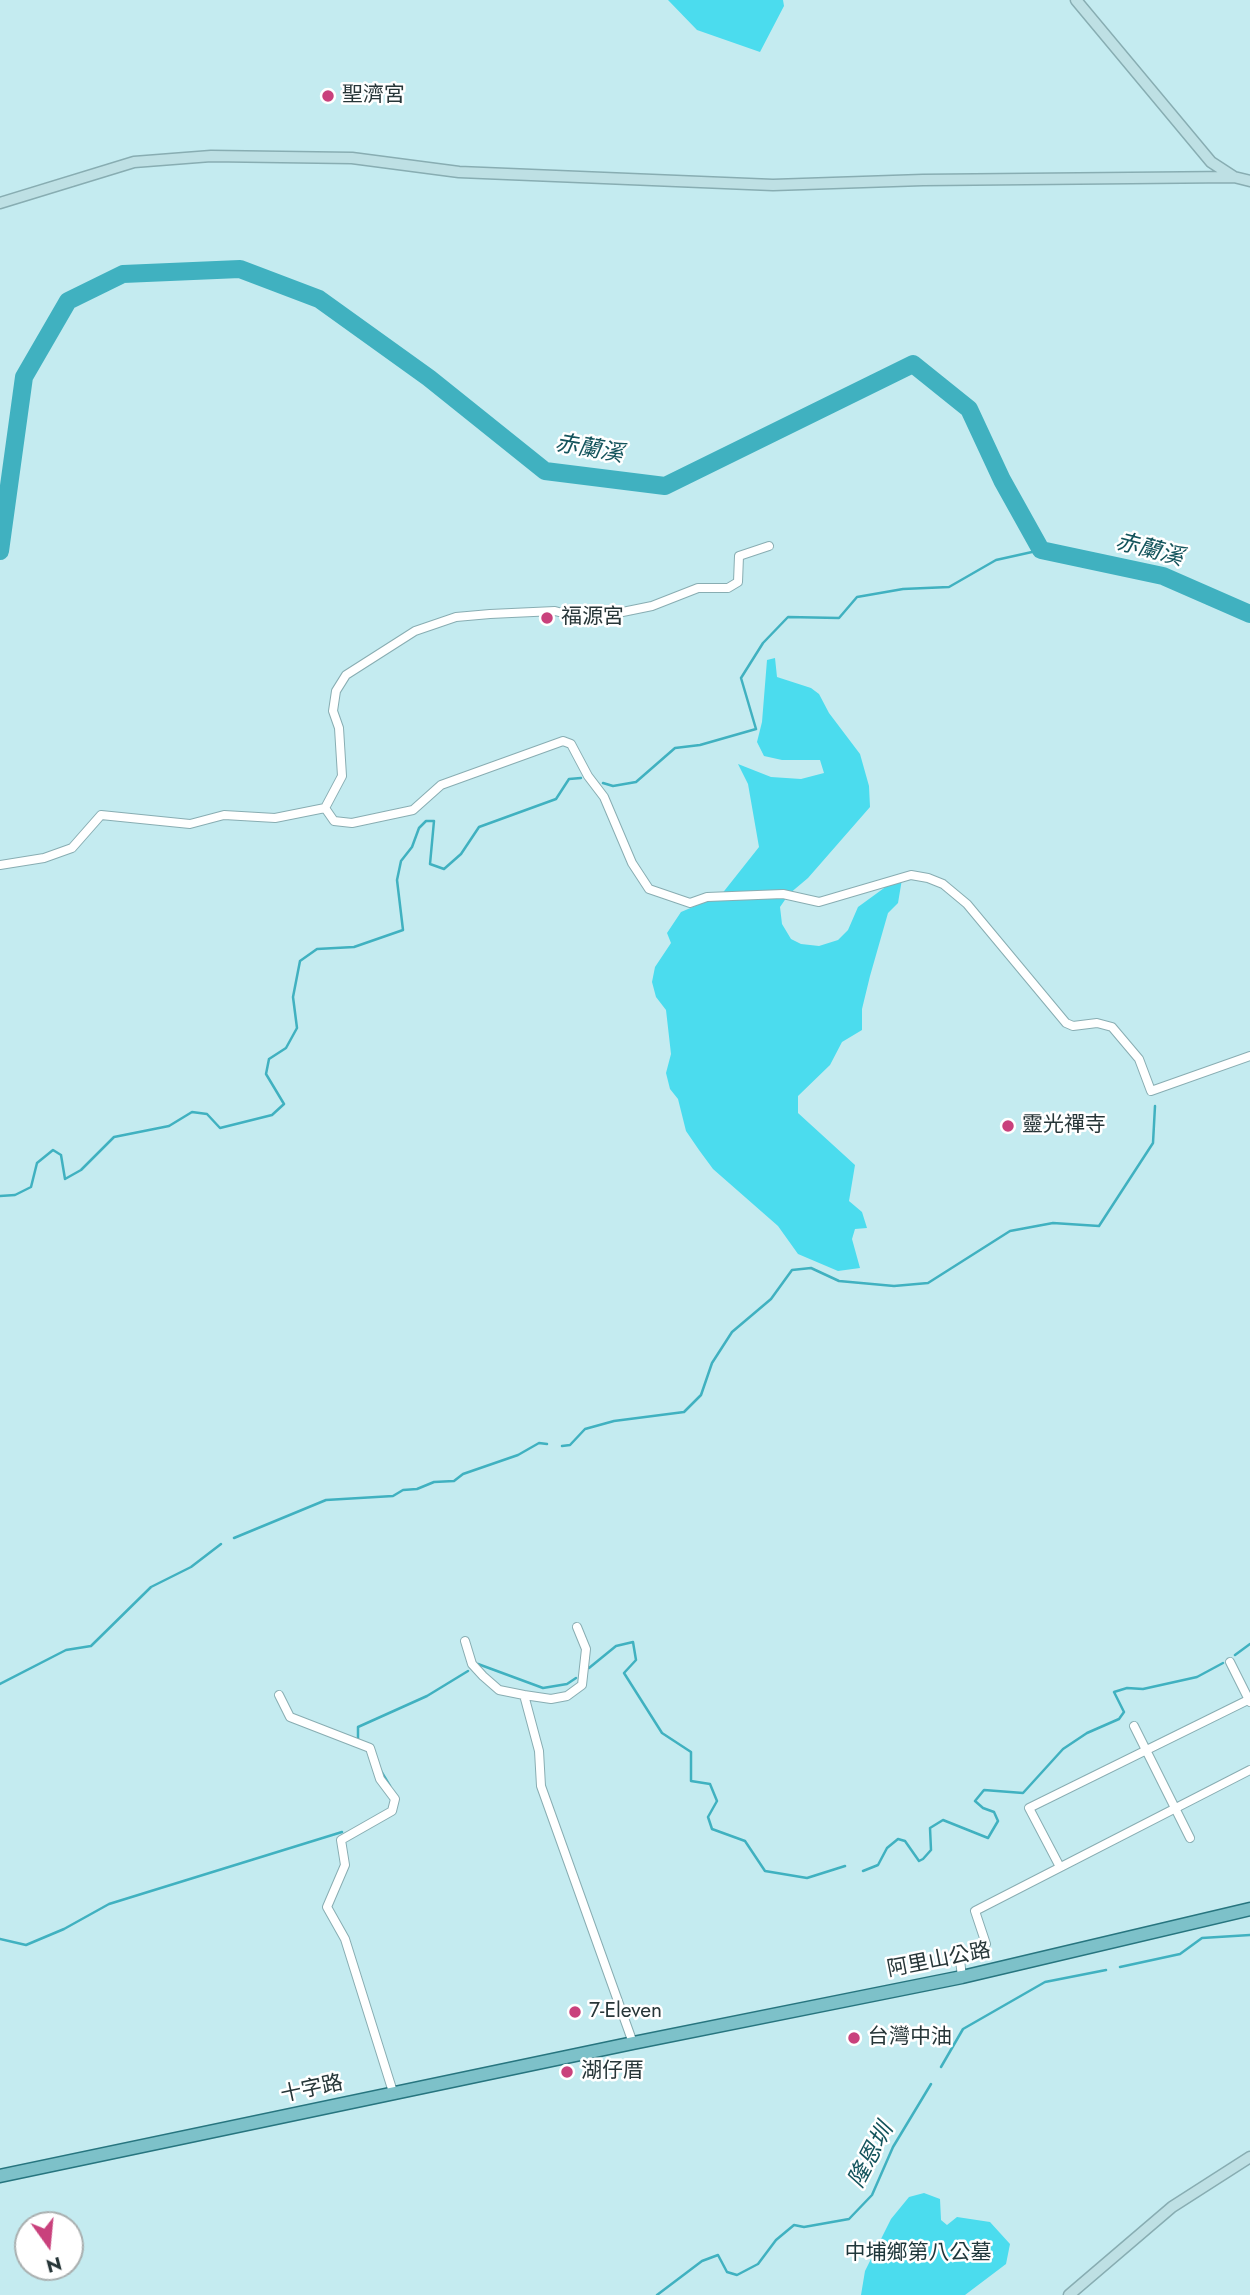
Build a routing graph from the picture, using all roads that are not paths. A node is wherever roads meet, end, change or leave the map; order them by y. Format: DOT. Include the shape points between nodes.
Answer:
graph roads {
  1 [pos="1076,0"];
  2 [pos="1234,177"];
  3 [pos="1250,181"];
  4 [pos="0,203"];
  5 [pos="769,546"];
  6 [pos="325,808"];
  7 [pos="0,865"];
  8 [pos="1250,1056"];
  9 [pos="577,1627"];
  10 [pos="465,1641"];
  11 [pos="1230,1662"];
  12 [pos="279,1695"];
  13 [pos="524,1695"];
  14 [pos="1249,1700"];
  15 [pos="1135,1726"];
  16 [pos="1147,1750"];
  17 [pos="1250,1770"];
  18 [pos="1175,1808"];
  19 [pos="1190,1838"];
  20 [pos="1060,1867"];
  21 [pos="1250,1909"];
  22 [pos="962,1977"];
  23 [pos="633,2043"];
  24 [pos="393,2092"];
  25 [pos="1250,2157"];
  26 [pos="0,2176"];
  27 [pos="1069,2295"];
  1 -- 2 [label="street" via="1210,162"];
  2 -- 3 [label="street"];
  2 -- 4 [label="street" via="773,185 459,172 352,158 211,156 134,162"];
  5 -- 6 [label="street" via="739,556 738,582 728,588 698,588 652,606 598,617 555,611 490,614 456,617 415,631 346,675 336,691 333,711 339,728 342,776"];
  6 -- 7 [label="street" via="275,818 224,815 190,824 101,815 72,848"];
  6 -- 8 [label="street" via="334,821 352,823 413,810 442,785 563,741 571,744 604,797 632,863 649,889 690,903 707,897 783,894 819,902 911,875 928,878 967,904 1066,1023 1112,1027 1139,1059 1151,1091"];
  9 -- 13 [label="street" via="586,1649 582,1685 567,1696 551,1699"];
  10 -- 13 [label="street" via="472,1664 483,1676 499,1690"];
  11 -- 14 [label="street"];
  12 -- 24 [label="street" via="290,1717 370,1748 380,1779 395,1799 392,1811 341,1840 345,1865 327,1906 345,1939"];
  13 -- 23 [label="street" via="539,1751 541,1786"];
  14 -- 16 [label="street"];
  15 -- 16 [label="street"];
  16 -- 18 [label="street"];
  16 -- 20 [label="street" via="1029,1808"];
  17 -- 18 [label="street"];
  18 -- 19 [label="street"];
  18 -- 20 [label="street"];
  20 -- 22 [label="street" via="975,1911 986,1944 960,1960"];
  21 -- 22 [label="main road, 阿里山公路"];
  22 -- 23 [label="main road, 阿里山公路"];
  23 -- 24 [label="main road, 十字路"];
  24 -- 26 [label="main road, 十字路"];
  25 -- 27 [label="street" via="1172,2207"];
}
